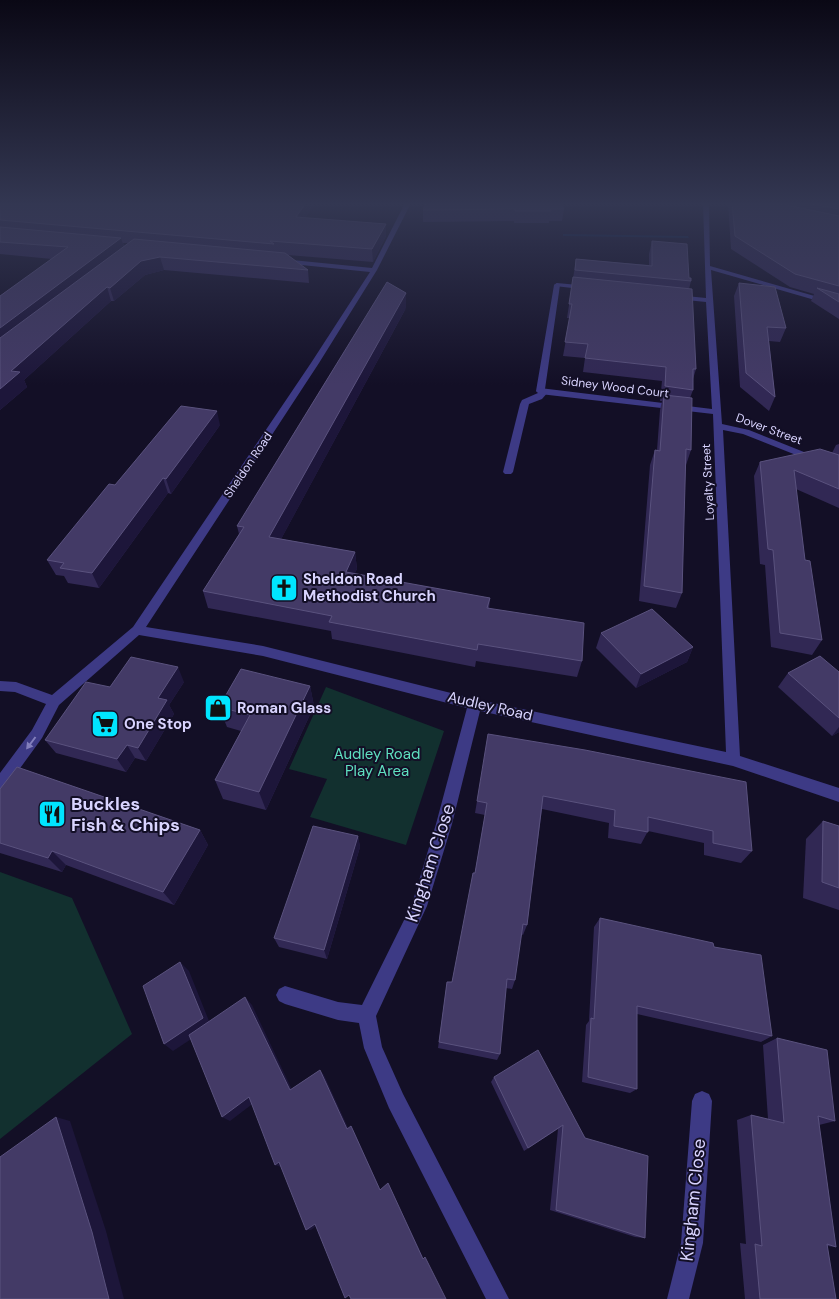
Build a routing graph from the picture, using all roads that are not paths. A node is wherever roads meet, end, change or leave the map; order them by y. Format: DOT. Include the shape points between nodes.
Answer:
graph roads {
  1 [pos="306,264"];
  2 [pos="377,264"];
  3 [pos="707,264"];
  4 [pos="707,267"];
  5 [pos="374,270"];
  6 [pos="595,289"];
  7 [pos="671,296"];
  8 [pos="709,300"];
  9 [pos="839,305"];
  10 [pos="543,391"];
  11 [pos="717,412"];
  12 [pos="718,426"];
  13 [pos="839,469"];
  14 [pos="508,472"];
  15 [pos="137,630"];
  16 [pos="0,686"];
  17 [pos="54,700"];
  18 [pos="474,704"];
  19 [pos="733,760"];
  20 [pos="0,784"];
  21 [pos="839,795"];
  22 [pos="285,995"];
  23 [pos="367,1015"];
  24 [pos="702,1101"];
  25 [pos="498,1299"];
  26 [pos="678,1299"];
  1 -- 5 [label="street"];
  2 -- 5 [label="street, Sheldon Road"];
  3 -- 4 [label="street, Loyalty Street"];
  4 -- 8 [label="street, Loyalty Street"];
  4 -- 9 [label="street"];
  5 -- 15 [label="street, Sheldon Road"];
  6 -- 10 [label="street" via="557,285"];
  7 -- 8 [label="street"];
  8 -- 11 [label="street, Loyalty Street"];
  10 -- 11 [label="street, Sidney Wood Court"];
  10 -- 14 [label="street" via="539,397 525,402"];
  11 -- 12 [label="street, Loyalty Street"];
  12 -- 13 [label="street, Dover Street" via="746,432"];
  12 -- 19 [label="street, Loyalty Street"];
  15 -- 17 [label="street, Sheldon Road"];
  15 -- 18 [label="street, Audley Road" via="263,651"];
  16 -- 17 [label="street" via="16,687"];
  17 -- 20 [label="street, one-way" via="37,734"];
  18 -- 19 [label="street, Audley Road"];
  18 -- 23 [label="street, Kingham Close" via="444,824 419,906"];
  19 -- 21 [label="street, Audley Road"];
  22 -- 23 [label="street" via="338,1011"];
  23 -- 25 [label="street" via="373,1048 396,1101"];
  24 -- 26 [label="street, Kingham Close" via="692,1242"];
}
